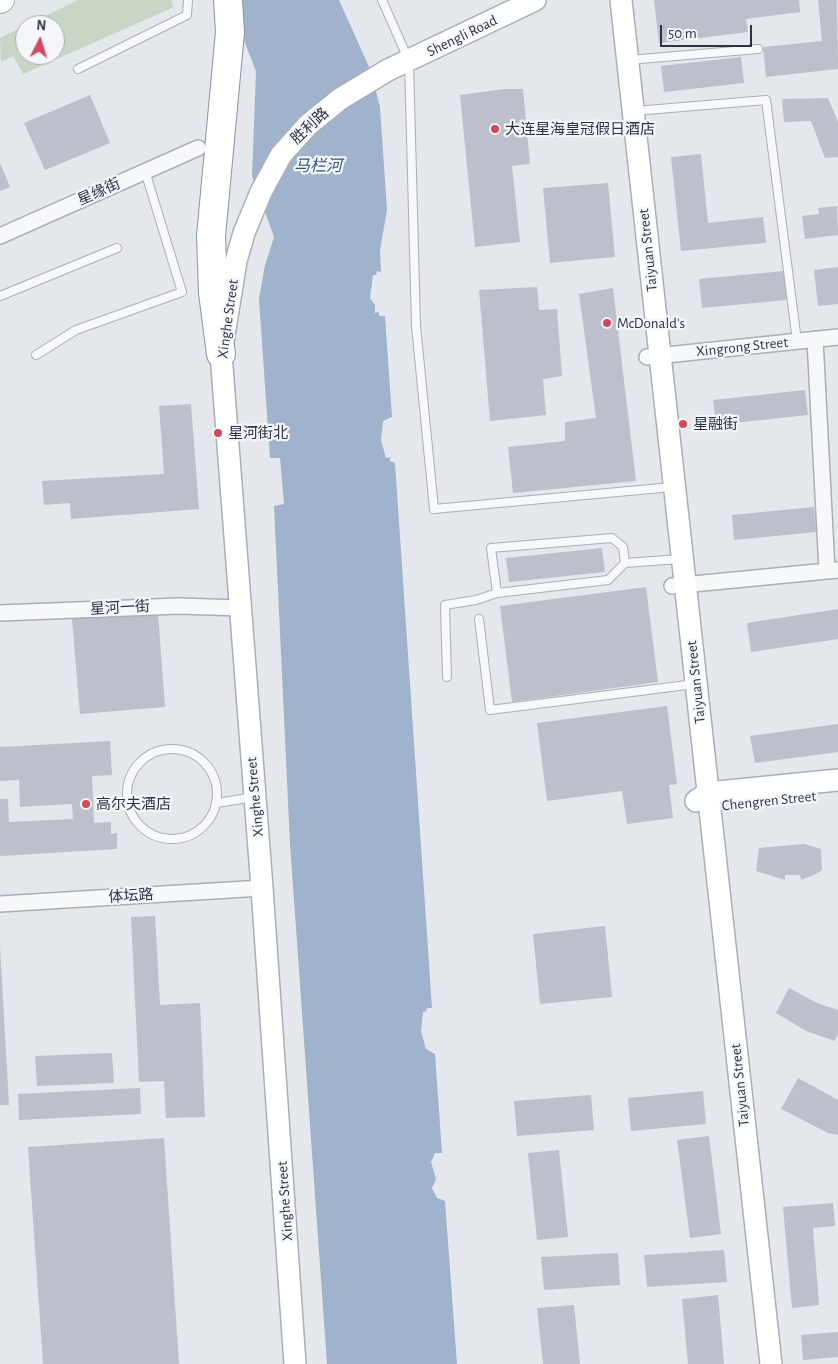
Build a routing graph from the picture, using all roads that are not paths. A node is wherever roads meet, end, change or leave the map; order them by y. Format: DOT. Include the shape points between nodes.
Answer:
graph roads {
  1 [pos="188,0"];
  2 [pos="228,0"];
  3 [pos="382,0"];
  4 [pos="536,0"];
  5 [pos="607,0"];
  6 [pos="620,0"];
  7 [pos="758,48"];
  8 [pos="627,60"];
  9 [pos="409,61"];
  10 [pos="78,69"];
  11 [pos="388,70"];
  12 [pos="633,112"];
  13 [pos="198,148"];
  14 [pos="145,172"];
  15 [pos="244,233"];
  16 [pos="0,236"];
  17 [pos="117,248"];
  18 [pos="0,296"];
  19 [pos="838,337"];
  20 [pos="815,339"];
  21 [pos="796,341"];
  22 [pos="36,354"];
  23 [pos="221,354"];
  24 [pos="653,356"];
  25 [pos="668,487"];
  26 [pos="676,559"];
  27 [pos="625,563"];
  28 [pos="832,571"];
  29 [pos="679,586"];
  30 [pos="497,593"];
  31 [pos="241,608"];
  32 [pos="0,614"];
  33 [pos="479,619"];
  34 [pos="447,677"];
  35 [pos="690,685"];
  36 [pos="838,780"];
  37 [pos="838,794"];
  38 [pos="254,797"];
  39 [pos="705,801"];
  40 [pos="217,803"];
  41 [pos="262,888"];
  42 [pos="0,904"];
  43 [pos="296,1364"];
  44 [pos="758,1364"];
  45 [pos="771,1364"];
  1 -- 10 [label="lane" via="187,15"];
  2 -- 23 [label="highway" via="230,32 211,236"];
  3 -- 9 [label="lane"];
  4 -- 9 [label="main road, Shengli Road"];
  5 -- 24 [label="main road, Taiyuan Street"];
  6 -- 8 [label="main road, Taiyuan Street"];
  7 -- 8 [label="lane"];
  8 -- 12 [label="main road, Taiyuan Street"];
  9 -- 11 [label="main road, Shengli Road"];
  9 -- 25 [label="lane" via="416,326 434,509"];
  11 -- 15 [label="main road, 胜利路" via="340,99 308,125 286,149 261,192"];
  12 -- 21 [label="lane" via="766,100"];
  12 -- 24 [label="main road, Taiyuan Street"];
  13 -- 14 [label="street, 星缘街"];
  14 -- 16 [label="street, 星缘街"];
  14 -- 22 [label="lane" via="182,292 76,330"];
  15 -- 23 [label="main road, Xinghe Street" via="236,261"];
  17 -- 18 [label="lane"];
  19 -- 20 [label="street, Xingrong Street"];
  20 -- 21 [label="street, Xingrong Street"];
  20 -- 28 [label="street"];
  21 -- 24 [label="street, Xingrong Street"];
  23 -- 31 [label="main road, Xinghe Street"];
  24 -- 25 [label="main road, Taiyuan Street"];
  25 -- 26 [label="main road, Taiyuan Street"];
  26 -- 27 [label="lane"];
  26 -- 29 [label="main road, Taiyuan Street"];
  27 -- 30 [label="lane" via="608,580"];
  27 -- 30 [label="lane" via="623,547 612,538 491,548"];
  28 -- 29 [label="street"];
  29 -- 35 [label="main road, Taiyuan Street"];
  30 -- 34 [label="lane" via="445,605"];
  31 -- 32 [label="street, 星河一街" via="179,606"];
  31 -- 38 [label="main road, Xinghe Street"];
  33 -- 35 [label="lane" via="490,710"];
  35 -- 39 [label="main road, Taiyuan Street"];
  36 -- 39 [label="main road, Chengren Street"];
  37 -- 39 [label="main road, Chengren Street"];
  38 -- 40 [label="lane"];
  38 -- 41 [label="main road, Xinghe Street"];
  39 -- 44 [label="main road, Taiyuan Street"];
  39 -- 45 [label="main road, Taiyuan Street"];
  40 -- 40 [label="lane" via="202,828 174,840 160,838 135,821 127,792 130,778 138,765 162,750 177,750 204,762 213,774"];
  41 -- 42 [label="street, 体坛路"];
  41 -- 43 [label="main road, Xinghe Street"];
}
